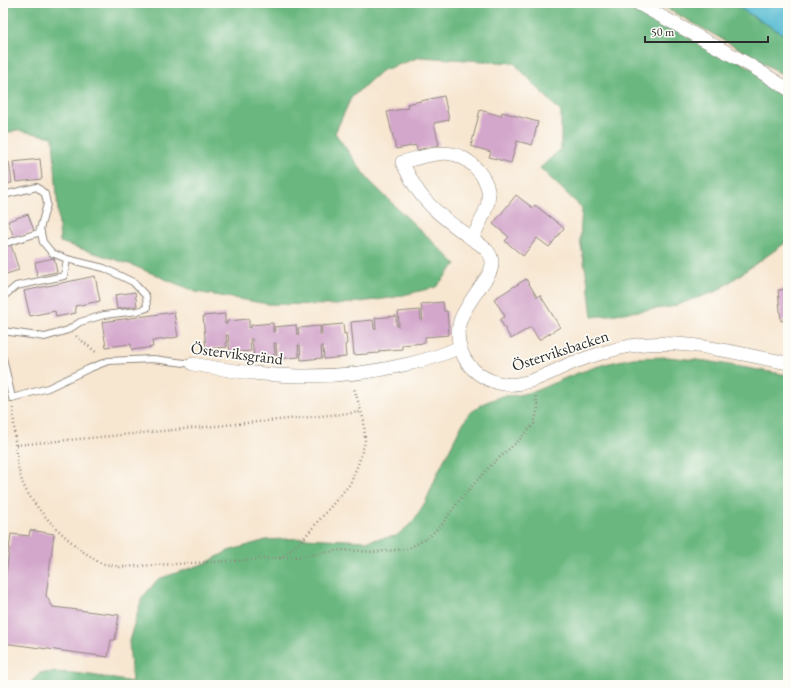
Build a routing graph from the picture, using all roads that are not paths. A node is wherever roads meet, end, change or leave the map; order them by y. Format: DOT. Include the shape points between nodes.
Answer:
graph roads {
  1 [pos="637,3"];
  2 [pos="788,89"];
  3 [pos="3,195"];
  4 [pos="40,232"];
  5 [pos="472,239"];
  6 [pos="3,244"];
  7 [pos="67,259"];
  8 [pos="3,297"];
  9 [pos="3,331"];
  10 [pos="460,347"];
  11 [pos="3,358"];
  12 [pos="788,363"];
  13 [pos="193,364"];
  1 -- 2 [label="street"];
  3 -- 4 [label="lane" via="37,187 45,194 47,204"];
  4 -- 6 [label="lane"];
  4 -- 7 [label="lane" via="43,242 52,253"];
  5 -- 5 [label="street, Österviksbacken" via="429,203 415,187 402,162 440,153 458,154 472,163 482,174 489,188 488,202"];
  5 -- 10 [label="street, Österviksbacken" via="487,250 493,263 489,275 460,320"];
  7 -- 8 [label="lane" via="64,276 16,286"];
  7 -- 9 [label="lane" via="104,268 133,282 146,296 147,308 104,315 80,322 68,330 45,336"];
  10 -- 12 [label="street, Österviksbacken" via="468,364 478,374 504,384 518,384 601,352 631,346 668,344 710,348"];
  10 -- 13 [label="street, Österviksgränd" via="447,353 376,371 320,376 274,376"];
  11 -- 13 [label="lane, Österviksgränd" via="12,398 48,388 108,361 154,359"];
}
